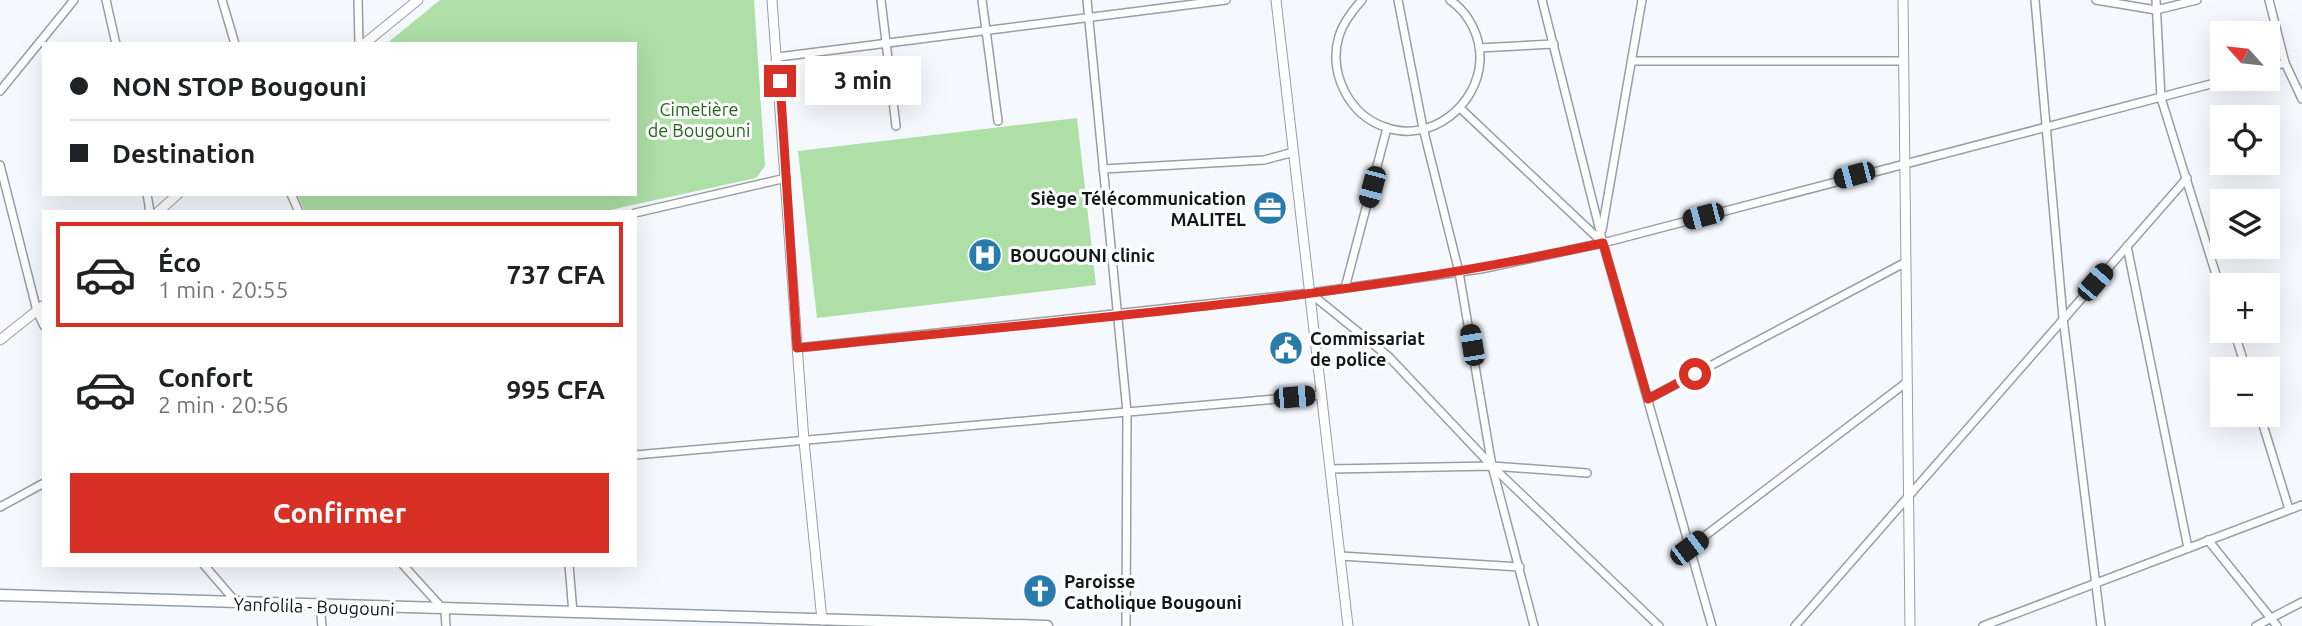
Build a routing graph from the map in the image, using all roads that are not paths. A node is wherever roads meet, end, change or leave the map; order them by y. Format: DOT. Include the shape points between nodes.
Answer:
graph roads {
  1 [pos="74,0"];
  2 [pos="106,0"];
  3 [pos="222,0"];
  4 [pos="358,0"];
  5 [pos="418,0"];
  6 [pos="772,0"];
  7 [pos="881,0"];
  8 [pos="982,0"];
  9 [pos="1087,0"];
  10 [pos="1226,0"];
  11 [pos="1276,0"];
  12 [pos="1362,0"];
  13 [pos="1398,0"];
  14 [pos="1450,0"];
  15 [pos="1542,0"];
  16 [pos="1642,0"];
  17 [pos="1903,0"];
  18 [pos="2035,0"];
  19 [pos="2096,0"];
  20 [pos="2156,0"];
  21 [pos="2197,0"];
  22 [pos="2269,0"];
  23 [pos="1172,3"];
  24 [pos="2156,10"];
  25 [pos="1088,15"];
  26 [pos="986,31"];
  27 [pos="116,42"];
  28 [pos="234,42"];
  29 [pos="361,42"];
  30 [pos="364,42"];
  31 [pos="885,44"];
  32 [pos="1554,44"];
  33 [pos="1479,48"];
  34 [pos="778,57"];
  35 [pos="1633,61"];
  36 [pos="1903,61"];
  37 [pos="2285,63"];
  38 [pos="2280,64"];
  39 [pos="2210,85"];
  40 [pos="0,91"];
  41 [pos="2161,98"];
  42 [pos="2302,99"];
  43 [pos="1460,108"];
  44 [pos="998,121"];
  45 [pos="895,126"];
  46 [pos="2045,127"];
  47 [pos="1387,128"];
  48 [pos="1423,128"];
  49 [pos="1294,152"];
  50 [pos="1905,162"];
  51 [pos="0,165"];
  52 [pos="1103,169"];
  53 [pos="786,178"];
  54 [pos="2186,178"];
  55 [pos="176,196"];
  56 [pos="160,210"];
  57 [pos="637,213"];
  58 [pos="1602,233"];
  59 [pos="1603,243"];
  60 [pos="2127,246"];
  61 [pos="1906,262"];
  62 [pos="1460,272"];
  63 [pos="2215,273"];
  64 [pos="1345,288"];
  65 [pos="1310,293"];
  66 [pos="40,308"];
  67 [pos="1117,314"];
  68 [pos="2063,318"];
  69 [pos="0,340"];
  70 [pos="797,348"];
  71 [pos="1908,382"];
  72 [pos="1322,395"];
  73 [pos="1648,399"];
  74 [pos="1127,412"];
  75 [pos="2264,427"];
  76 [pos="804,440"];
  77 [pos="637,455"];
  78 [pos="1492,466"];
  79 [pos="1331,469"];
  80 [pos="1587,473"];
  81 [pos="42,484"];
  82 [pos="1909,493"];
  83 [pos="2302,505"];
  84 [pos="0,508"];
  85 [pos="2290,509"];
  86 [pos="2208,540"];
  87 [pos="1689,548"];
  88 [pos="2188,548"];
  89 [pos="1340,555"];
  90 [pos="206,567"];
  91 [pos="405,567"];
  92 [pos="569,567"];
  93 [pos="1520,567"];
  94 [pos="2095,584"];
  95 [pos="0,595"];
  96 [pos="2302,602"];
  97 [pos="238,604"];
  98 [pos="320,605"];
  99 [pos="445,611"];
  100 [pos="573,614"];
  101 [pos="2272,618"];
  102 [pos="681,621"];
  103 [pos="822,623"];
  104 [pos="322,626"];
  105 [pos="446,626"];
  106 [pos="1011,626"];
  107 [pos="1047,626"];
  108 [pos="1126,626"];
  109 [pos="1348,626"];
  110 [pos="1534,626"];
  111 [pos="1659,626"];
  112 [pos="1712,626"];
  113 [pos="1795,626"];
  114 [pos="1910,626"];
  115 [pos="1983,626"];
  116 [pos="2101,626"];
  117 [pos="2256,626"];
  118 [pos="2277,626"];
  1 -- 40 [label="street"];
  2 -- 27 [label="street"];
  3 -- 28 [label="street"];
  4 -- 29 [label="street"];
  5 -- 30 [label="street"];
  6 -- 34 [label="street"];
  7 -- 31 [label="street"];
  8 -- 26 [label="street"];
  9 -- 25 [label="street"];
  10 -- 23 [label="street"];
  11 -- 49 [label="street"];
  12 -- 47 [label="street" via="1339,36 1336,71 1349,102 1366,118"];
  13 -- 48 [label="street"];
  14 -- 33 [label="street" via="1475,30"];
  15 -- 32 [label="street"];
  16 -- 35 [label="street"];
  17 -- 36 [label="street"];
  18 -- 46 [label="street"];
  19 -- 24 [label="street"];
  20 -- 24 [label="street"];
  21 -- 24 [label="street"];
  22 -- 37 [label="street"];
  23 -- 25 [label="street"];
  24 -- 41 [label="street"];
  25 -- 26 [label="street"];
  25 -- 52 [label="street"];
  26 -- 31 [label="street"];
  26 -- 44 [label="street"];
  31 -- 34 [label="street"];
  31 -- 45 [label="street"];
  32 -- 33 [label="street"];
  32 -- 58 [label="street"];
  33 -- 43 [label="street" via="1480,69 1472,93"];
  34 -- 53 [label="street"];
  35 -- 36 [label="street"];
  35 -- 58 [label="street"];
  36 -- 50 [label="street"];
  37 -- 38 [label="street"];
  37 -- 42 [label="street"];
  39 -- 41 [label="street"];
  41 -- 46 [label="street"];
  41 -- 54 [label="street"];
  43 -- 48 [label="street" via="1441,123"];
  43 -- 59 [label="street"];
  46 -- 50 [label="street"];
  46 -- 68 [label="street"];
  47 -- 48 [label="street"];
  47 -- 64 [label="street"];
  48 -- 62 [label="street"];
  49 -- 52 [label="street" via="1264,160"];
  49 -- 65 [label="street"];
  50 -- 59 [label="street"];
  50 -- 61 [label="street"];
  51 -- 66 [label="street"];
  52 -- 67 [label="street"];
  53 -- 57 [label="street"];
  53 -- 70 [label="street"];
  54 -- 60 [label="street"];
  54 -- 63 [label="street"];
  55 -- 56 [label="street"];
  58 -- 59 [label="street"];
  59 -- 62 [label="street"];
  59 -- 73 [label="street"];
  60 -- 68 [label="street"];
  60 -- 88 [label="street"];
  61 -- 71 [label="street"];
  61 -- 73 [label="street"];
  62 -- 64 [label="street"];
  62 -- 78 [label="street"];
  64 -- 65 [label="street"];
  65 -- 67 [label="street"];
  65 -- 72 [label="street"];
  65 -- 78 [label="street" via="1389,357"];
  66 -- 69 [label="street"];
  67 -- 70 [label="street"];
  67 -- 74 [label="street"];
  68 -- 82 [label="street"];
  68 -- 94 [label="street"];
  70 -- 76 [label="street"];
  71 -- 82 [label="street"];
  71 -- 87 [label="street"];
  72 -- 74 [label="street"];
  72 -- 79 [label="street"];
  73 -- 87 [label="street"];
  74 -- 76 [label="street"];
  74 -- 108 [label="street"];
  75 -- 85 [label="street"];
  76 -- 77 [label="street"];
  76 -- 103 [label="street"];
  78 -- 79 [label="street"];
  78 -- 80 [label="street"];
  78 -- 93 [label="street"];
  78 -- 111 [label="street"];
  79 -- 89 [label="street"];
  81 -- 84 [label="street"];
  82 -- 113 [label="street"];
  82 -- 114 [label="street"];
  83 -- 85 [label="street"];
  85 -- 86 [label="street"];
  86 -- 88 [label="street"];
  86 -- 101 [label="street"];
  87 -- 112 [label="street"];
  88 -- 94 [label="street"];
  89 -- 93 [label="street"];
  89 -- 109 [label="street"];
  90 -- 97 [label="street"];
  91 -- 99 [label="street"];
  92 -- 100 [label="street"];
  93 -- 110 [label="street"];
  94 -- 115 [label="street"];
  94 -- 116 [label="street"];
  95 -- 97 [label="main road, Yanfolila - Bougouni"];
  96 -- 101 [label="street"];
  97 -- 98 [label="main road, Yanfolila - Bougouni"];
  98 -- 99 [label="main road, Yanfolila - Bougouni"];
  98 -- 104 [label="street"];
  99 -- 100 [label="main road, Yanfolila - Bougouni"];
  99 -- 105 [label="street"];
  100 -- 102 [label="main road, Yanfolila - Bougouni"];
  101 -- 117 [label="street"];
  101 -- 118 [label="street"];
  102 -- 103 [label="main road, Yanfolila - Bougouni"];
  103 -- 106 [label="main road, Yanfolila - Bougouni"];
  106 -- 107 [label="main road, Yanfolila - Bougouni"];
}
